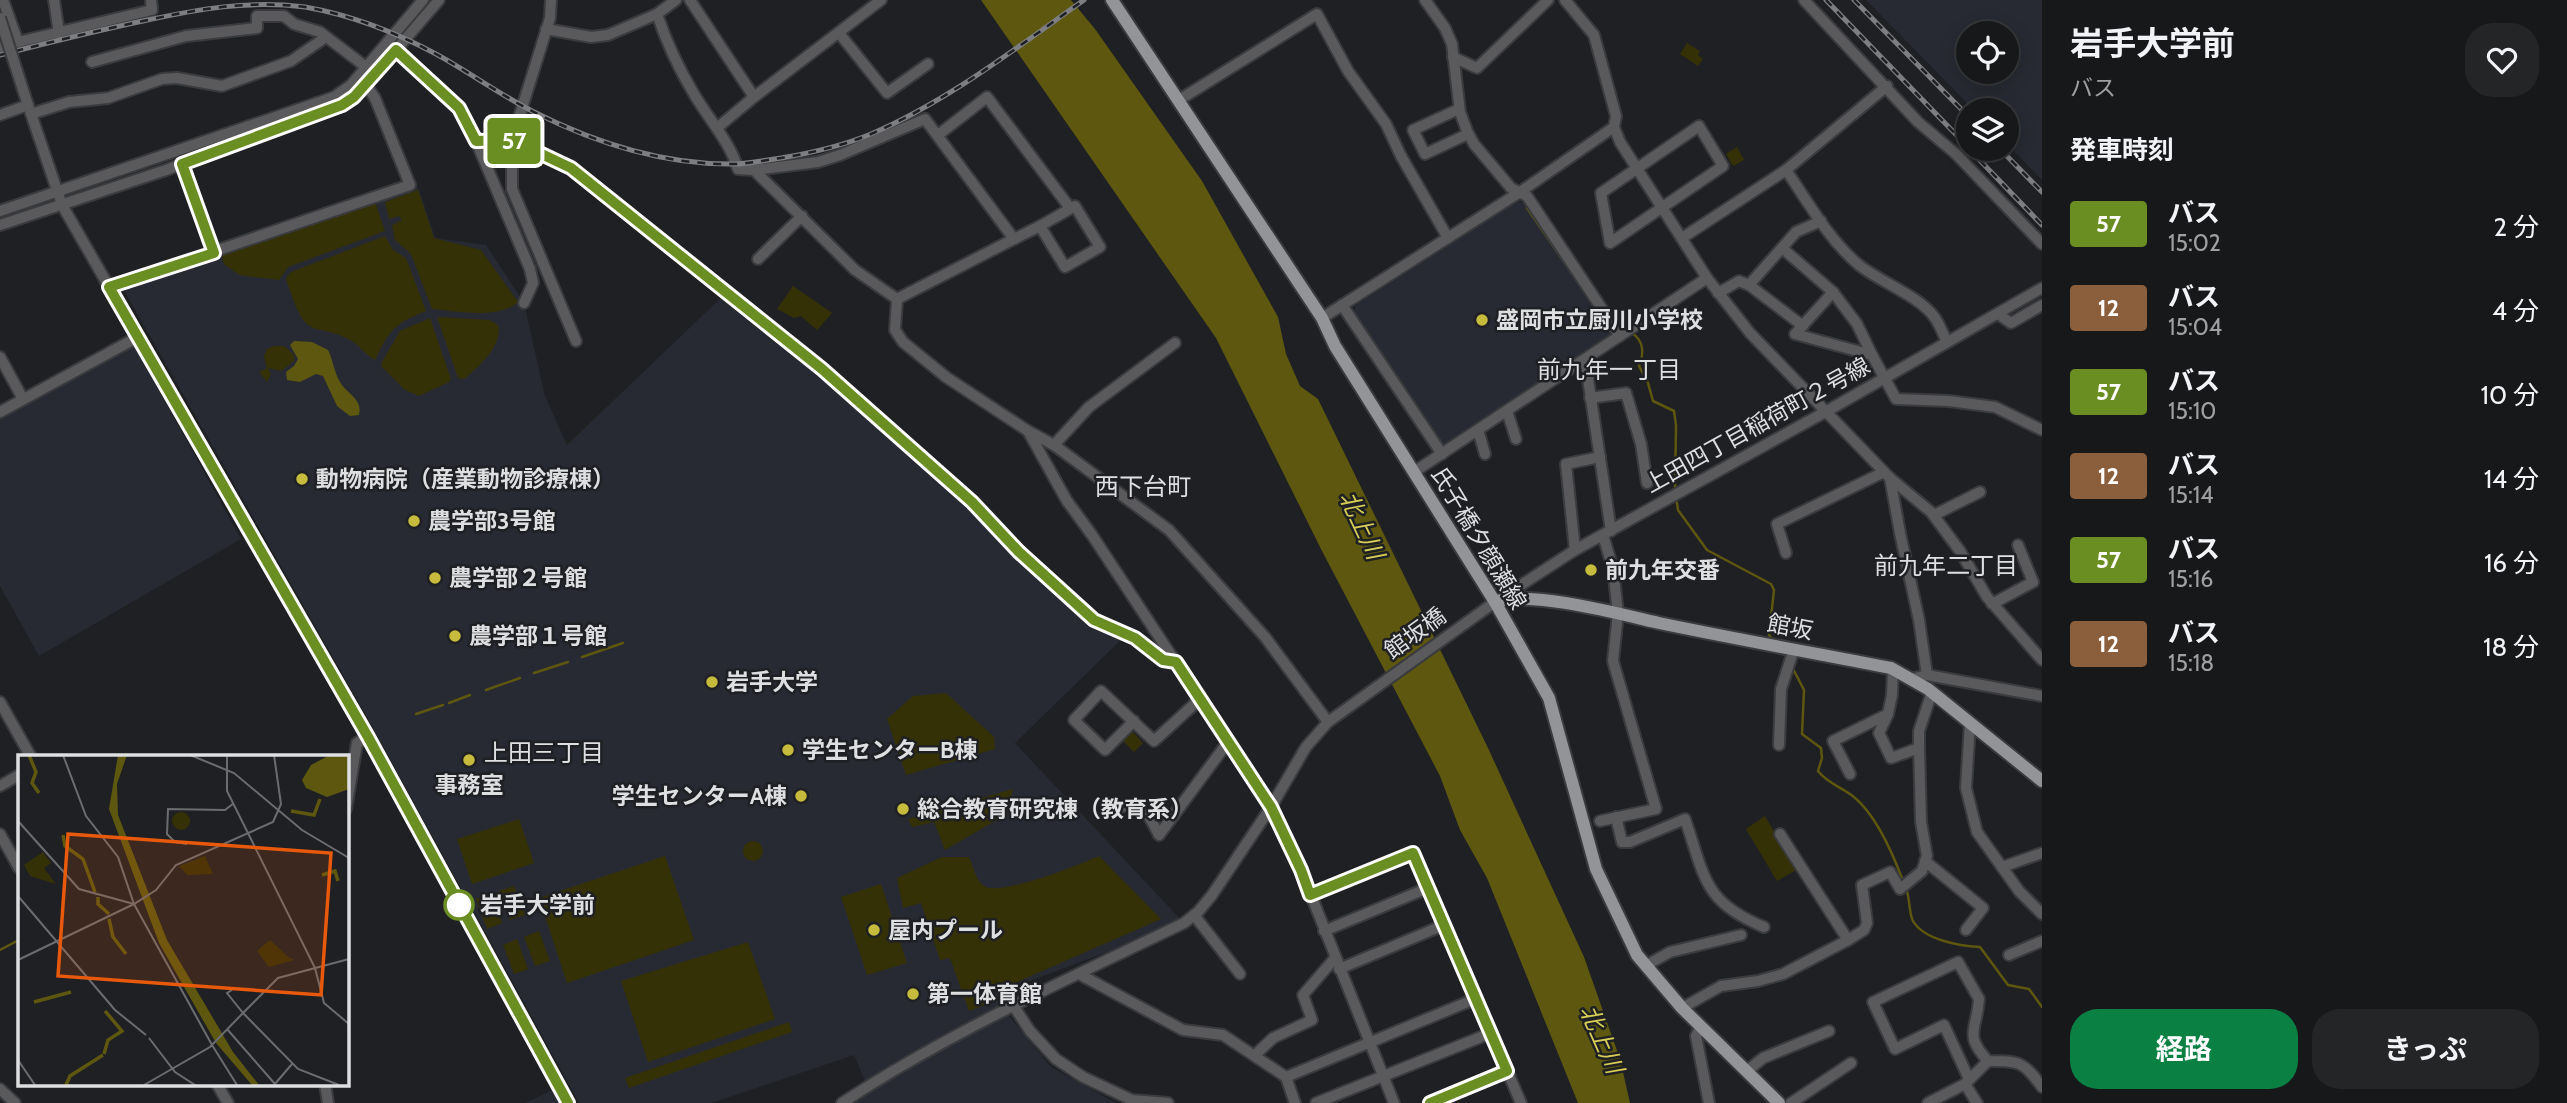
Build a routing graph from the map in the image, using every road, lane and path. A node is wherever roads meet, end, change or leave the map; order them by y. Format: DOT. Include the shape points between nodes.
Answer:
graph roads {
  1 [pos="3,0"];
  2 [pos="54,0"];
  3 [pos="151,0"];
  4 [pos="423,0"];
  5 [pos="439,0"];
  6 [pos="551,0"];
  7 [pos="676,0"];
  8 [pos="690,0"];
  9 [pos="881,0"];
  10 [pos="1112,0"];
  11 [pos="1425,0"];
  12 [pos="1548,0"];
  13 [pos="1565,0"];
  14 [pos="1804,0"];
  15 [pos="657,14"];
  16 [pos="0,18"];
  17 [pos="546,29"];
  18 [pos="58,33"];
  19 [pos="839,33"];
  20 [pos="326,37"];
  21 [pos="18,42"];
  22 [pos="0,48"];
  23 [pos="396,50"];
  24 [pos="1453,57"];
  25 [pos="93,62"];
  26 [pos="928,64"];
  27 [pos="370,70"];
  28 [pos="366,85"];
  29 [pos="1887,86"];
  30 [pos="754,97"];
  31 [pos="1179,100"];
  32 [pos="28,105"];
  33 [pos="1459,108"];
  34 [pos="0,115"];
  35 [pos="1614,127"];
  36 [pos="717,128"];
  37 [pos="1468,134"];
  38 [pos="938,135"];
  39 [pos="512,140"];
  40 [pos="476,141"];
  41 [pos="182,164"];
  42 [pos="1637,168"];
  43 [pos="754,170"];
  44 [pos="1786,170"];
  45 [pos="58,192"];
  46 [pos="1520,192"];
  47 [pos="62,205"];
  48 [pos="1662,206"];
  49 [pos="1070,208"];
  50 [pos="0,211"];
  51 [pos="802,216"];
  52 [pos="1821,221"];
  53 [pos="0,225"];
  54 [pos="1040,226"];
  55 [pos="1448,238"];
  56 [pos="1682,238"];
  57 [pos="1014,239"];
  58 [pos="2042,244"];
  59 [pos="1782,248"];
  60 [pos="214,253"];
  61 [pos="758,259"];
  62 [pos="1707,278"];
  63 [pos="1749,285"];
  64 [pos="109,287"];
  65 [pos="2042,288"];
  66 [pos="1833,292"];
  67 [pos="1718,293"];
  68 [pos="897,299"];
  69 [pos="524,303"];
  70 [pos="1342,305"];
  71 [pos="2042,306"];
  72 [pos="1998,314"];
  73 [pos="1322,318"];
  74 [pos="1803,326"];
  75 [pos="1620,336"];
  76 [pos="138,337"];
  77 [pos="576,341"];
  78 [pos="1947,342"];
  79 [pos="1175,343"];
  80 [pos="1872,355"];
  81 [pos="0,357"];
  82 [pos="1585,359"];
  83 [pos="1885,377"];
  84 [pos="1590,398"];
  85 [pos="23,399"];
  86 [pos="1507,411"];
  87 [pos="1826,411"];
  88 [pos="0,412"];
  89 [pos="1478,430"];
  90 [pos="2042,430"];
  91 [pos="1028,431"];
  92 [pos="1516,439"];
  93 [pos="1054,445"];
  94 [pos="1442,454"];
  95 [pos="1485,454"];
  96 [pos="1600,457"];
  97 [pos="1414,472"];
  98 [pos="1887,475"];
  99 [pos="1647,483"];
  100 [pos="1980,492"];
  101 [pos="1934,515"];
  102 [pos="1607,533"];
  103 [pos="2018,545"];
  104 [pos="1575,550"];
  105 [pos="1786,553"];
  106 [pos="1495,602"];
  107 [pos="1992,604"];
  108 [pos="1618,613"];
  109 [pos="1789,648"];
  110 [pos="2042,659"];
  111 [pos="1176,662"];
  112 [pos="1893,669"];
  113 [pos="1927,675"];
  114 [pos="1911,679"];
  115 [pos="1932,692"];
  116 [pos="2042,696"];
  117 [pos="1200,699"];
  118 [pos="0,702"];
  119 [pos="1888,714"];
  120 [pos="1133,721"];
  121 [pos="1328,722"];
  122 [pos="1970,723"];
  123 [pos="368,737"];
  124 [pos="1228,742"];
  125 [pos="1779,746"];
  126 [pos="1919,748"];
  127 [pos="30,755"];
  128 [pos="1850,774"];
  129 [pos="18,776"];
  130 [pos="2042,780"];
  131 [pos="0,786"];
  132 [pos="348,796"];
  133 [pos="1120,807"];
  134 [pos="1271,807"];
  135 [pos="1616,817"];
  136 [pos="1600,821"];
  137 [pos="0,834"];
  138 [pos="1780,834"];
  139 [pos="2042,853"];
  140 [pos="1926,861"];
  141 [pos="18,866"];
  142 [pos="2002,867"];
  143 [pos="1428,888"];
  144 [pos="1310,895"];
  145 [pos="2041,912"];
  146 [pos="1194,915"];
  147 [pos="1444,925"];
  148 [pos="1764,927"];
  149 [pos="1966,930"];
  150 [pos="1325,931"];
  151 [pos="1741,935"];
  152 [pos="1848,940"];
  153 [pos="2042,941"];
  154 [pos="2009,955"];
  155 [pos="1337,963"];
  156 [pos="1645,966"];
  157 [pos="1079,974"];
  158 [pos="1240,975"];
  159 [pos="1475,999"];
  160 [pos="1013,1005"];
  161 [pos="1682,1008"];
  162 [pos="1700,1026"];
  163 [pos="1829,1031"];
  164 [pos="1491,1033"];
  165 [pos="1369,1043"];
  166 [pos="1255,1055"];
  167 [pos="1988,1061"];
  168 [pos="1851,1063"];
  169 [pos="1507,1071"];
  170 [pos="1747,1071"];
  171 [pos="1286,1077"];
  172 [pos="1383,1077"];
  173 [pos="1967,1082"];
  174 [pos="218,1086"];
  175 [pos="2042,1087"];
  176 [pos="0,1089"];
  177 [pos="15,1103"];
  178 [pos="228,1103"];
  179 [pos="568,1103"];
  180 [pos="842,1103"];
  181 [pos="1168,1103"];
  182 [pos="1295,1103"];
  183 [pos="1316,1103"];
  184 [pos="1394,1103"];
  185 [pos="1430,1103"];
  186 [pos="1521,1103"];
  187 [pos="1710,1103"];
  188 [pos="1779,1103"];
  189 [pos="1791,1103"];
  190 [pos="1928,1103"];
  191 [pos="1977,1103"];
  1 -- 21 [label="street"];
  2 -- 18 [label="street"];
  3 -- 18 [label="street" via="152,10"];
  4 -- 27 [label="street"];
  5 -- 23 [label="street"];
  6 -- 17 [label="street"];
  7 -- 15 [label="street"];
  8 -- 30 [label="street"];
  9 -- 19 [label="street"];
  10 -- 31 [label="main road, 氏子橋夕顔瀬線"];
  11 -- 24 [label="street" via="1445,28"];
  12 -- 24 [label="street" via="1477,68"];
  13 -- 35 [label="street" via="1594,35 1616,116"];
  14 -- 29 [label="street"];
  15 -- 17 [label="street" via="608,35 591,37"];
  15 -- 36 [label="street" via="692,92"];
  16 -- 32 [label="street, bridge"];
  17 -- 39 [label="street"];
  18 -- 21 [label="street"];
  19 -- 26 [label="street" via="887,93"];
  19 -- 30 [label="street"];
  20 -- 25 [label="street" via="284,16 257,16 257,28 186,36"];
  20 -- 27 [label="street"];
  20 -- 32 [label="street" via="291,61 222,86 162,79 108,98"];
  21 -- 22 [label="street"];
  23 -- 27 [label="street"];
  23 -- 40 [label="street" via="459,108"];
  24 -- 33 [label="street"];
  27 -- 28 [label="street"];
  27 -- 45 [label="street" via="334,97"];
  28 -- 41 [label="street" via="342,105"];
  28 -- 60 [label="street" via="410,186"];
  29 -- 44 [label="street"];
  29 -- 58 [label="street"];
  30 -- 36 [label="street"];
  31 -- 55 [label="street" via="1317,14 1348,71 1386,124"];
  31 -- 73 [label="main road, 氏子橋夕顔瀬線"];
  32 -- 34 [label="street"];
  32 -- 45 [label="street"];
  33 -- 37 [label="street"];
  33 -- 37 [label="street" via="1413,130 1425,154"];
  35 -- 42 [label="street"];
  35 -- 46 [label="street"];
  36 -- 43 [label="street" via="738,169"];
  37 -- 46 [label="street" via="1511,188"];
  38 -- 43 [label="street" via="925,119 818,162"];
  38 -- 49 [label="street" via="987,97"];
  38 -- 57 [label="street"];
  39 -- 40 [label="street"];
  39 -- 77 [label="street" via="512,189"];
  39 -- 111 [label="street" via="571,168 822,369 972,502 1094,620 1135,638 1163,660"];
  40 -- 69 [label="street" via="530,269 533,284"];
  41 -- 47 [label="street"];
  41 -- 60 [label="street"];
  42 -- 48 [label="street"];
  42 -- 48 [label="street" via="1601,193 1610,243"];
  42 -- 48 [label="street" via="1699,126 1723,166"];
  43 -- 51 [label="street"];
  44 -- 52 [label="street"];
  44 -- 56 [label="street"];
  45 -- 47 [label="street"];
  45 -- 50 [label="street"];
  46 -- 55 [label="street"];
  46 -- 75 [label="street" via="1531,201"];
  47 -- 53 [label="street"];
  47 -- 64 [label="street"];
  48 -- 56 [label="street"];
  49 -- 54 [label="street"];
  49 -- 54 [label="street" via="1075,206 1100,247 1065,267"];
  51 -- 61 [label="street"];
  51 -- 68 [label="street" via="855,270"];
  52 -- 59 [label="street" via="1796,232"];
  52 -- 78 [label="street" via="1858,264 1934,316"];
  54 -- 57 [label="street"];
  55 -- 70 [label="street"];
  56 -- 62 [label="street"];
  57 -- 68 [label="street"];
  59 -- 63 [label="street"];
  59 -- 66 [label="street"];
  60 -- 64 [label="street"];
  62 -- 67 [label="street"];
  62 -- 75 [label="street"];
  63 -- 67 [label="street" via="1740,281"];
  63 -- 74 [label="street"];
  64 -- 76 [label="street"];
  65 -- 72 [label="street, 上田四丁目稲荷町２号線"];
  66 -- 74 [label="street"];
  66 -- 80 [label="street" via="1857,324"];
  67 -- 87 [label="street"];
  68 -- 91 [label="street" via="895,330 903,342 946,377"];
  70 -- 73 [label="street"];
  70 -- 94 [label="street"];
  71 -- 72 [label="street" via="2011,323"];
  72 -- 78 [label="street, 上田四丁目稲荷町２号線"];
  73 -- 97 [label="main road, 氏子橋夕顔瀬線"];
  74 -- 80 [label="street" via="1794,334"];
  75 -- 82 [label="street"];
  76 -- 85 [label="street"];
  76 -- 123 [label="street"];
  78 -- 83 [label="street, 上田四丁目稲荷町２号線"];
  79 -- 93 [label="street" via="1089,407"];
  80 -- 83 [label="street"];
  81 -- 85 [label="street"];
  82 -- 84 [label="street"];
  82 -- 86 [label="street"];
  83 -- 87 [label="street, 上田四丁目稲荷町２号線"];
  83 -- 90 [label="street" via="1895,399 1995,407"];
  84 -- 96 [label="street"];
  84 -- 99 [label="street" via="1626,393"];
  85 -- 88 [label="street"];
  86 -- 89 [label="street"];
  86 -- 92 [label="street"];
  87 -- 98 [label="street"];
  87 -- 102 [label="street, 上田四丁目稲荷町２号線"];
  89 -- 94 [label="street"];
  89 -- 95 [label="street"];
  91 -- 93 [label="street"];
  91 -- 111 [label="street" via="1067,501"];
  93 -- 121 [label="street" via="1169,530 1265,637"];
  94 -- 97 [label="street"];
  96 -- 102 [label="street"];
  96 -- 104 [label="street" via="1566,464"];
  97 -- 106 [label="main road, 氏子橋夕顔瀬線"];
  98 -- 101 [label="street"];
  98 -- 105 [label="street" via="1777,524"];
  98 -- 113 [label="street"];
  100 -- 101 [label="street"];
  101 -- 107 [label="street"];
  102 -- 104 [label="street, 上田四丁目稲荷町２号線"];
  102 -- 108 [label="street"];
  103 -- 107 [label="street" via="2033,582"];
  104 -- 106 [label="street, 上田四丁目稲荷町２号線"];
  106 -- 108 [label="main road, 館坂" via="1526,598"];
  106 -- 121 [label="street, 館坂橋"];
  106 -- 156 [label="main road, 氏子橋夕顔瀬線" via="1549,698 1596,869"];
  107 -- 110 [label="street"];
  108 -- 109 [label="main road, 館坂"];
  108 -- 135 [label="street" via="1614,661 1656,809"];
  109 -- 112 [label="main road, 館坂"];
  109 -- 125 [label="street" via="1781,689"];
  111 -- 117 [label="street"];
  112 -- 114 [label="main road, 館坂"];
  112 -- 119 [label="street"];
  113 -- 114 [label="street"];
  113 -- 116 [label="street"];
  114 -- 115 [label="main road, 館坂"];
  115 -- 122 [label="main road, 館坂"];
  115 -- 126 [label="street" via="1919,731"];
  117 -- 120 [label="street" via="1154,741"];
  117 -- 124 [label="street"];
  118 -- 127 [label="street"];
  119 -- 126 [label="street" via="1879,733 1891,758"];
  119 -- 128 [label="street" via="1833,741"];
  120 -- 120 [label="street" via="1101,691 1074,720 1105,750"];
  121 -- 134 [label="street, 館坂橋" via="1307,747"];
  122 -- 130 [label="main road, 館坂"];
  122 -- 142 [label="street" via="1966,788 1971,814 1977,832"];
  123 -- 132 [label="street" via="356,743"];
  123 -- 179 [label="street"];
  124 -- 133 [label="street" via="1159,835 1149,816 1130,805"];
  124 -- 134 [label="street"];
  126 -- 140 [label="street"];
  129 -- 131 [label="street"];
  134 -- 144 [label="street"];
  134 -- 146 [label="street, 館坂橋"];
  135 -- 136 [label="street"];
  135 -- 148 [label="street" via="1622,842 1685,819 1708,885 1721,903"];
  137 -- 141 [label="street"];
  138 -- 152 [label="street"];
  139 -- 142 [label="street"];
  140 -- 149 [label="street" via="1983,908"];
  140 -- 152 [label="street" via="1922,871 1900,889 1890,872 1863,885 1867,923"];
  142 -- 145 [label="street"];
  143 -- 144 [label="street" via="1413,853"];
  143 -- 147 [label="street"];
  143 -- 150 [label="street"];
  144 -- 150 [label="street"];
  146 -- 157 [label="street, 館坂橋"];
  146 -- 158 [label="street"];
  147 -- 155 [label="street"];
  147 -- 159 [label="street"];
  150 -- 155 [label="street"];
  151 -- 156 [label="street" via="1670,952"];
  152 -- 161 [label="street" via="1783,974 1721,986"];
  153 -- 154 [label="street"];
  155 -- 165 [label="street"];
  155 -- 166 [label="street" via="1303,995 1312,1020 1273,1038"];
  156 -- 161 [label="main road, 氏子橋夕顔瀬線"];
  157 -- 160 [label="street, 館坂橋"];
  157 -- 166 [label="street" via="1183,1031 1223,1035"];
  159 -- 164 [label="street"];
  159 -- 165 [label="street"];
  160 -- 180 [label="street, 館坂橋"];
  160 -- 181 [label="street" via="1056,1059 1118,1095"];
  161 -- 162 [label="main road, 氏子橋夕顔瀬線"];
  162 -- 170 [label="main road, 氏子橋夕顔瀬線"];
  162 -- 187 [label="street" via="1696,1035"];
  163 -- 170 [label="street" via="1763,1058"];
  164 -- 169 [label="street"];
  164 -- 172 [label="street"];
  165 -- 171 [label="street"];
  165 -- 172 [label="street"];
  166 -- 171 [label="street"];
  167 -- 173 [label="street"];
  167 -- 173 [label="street" via="1974,1046 1979,999 1958,962 1873,1002 1895,1049 1944,1025"];
  167 -- 175 [label="street" via="2012,1061 2028,1068"];
  168 -- 189 [label="street"];
  169 -- 185 [label="street"];
  169 -- 186 [label="street"];
  170 -- 188 [label="main road, 氏子橋夕顔瀬線"];
  171 -- 182 [label="street"];
  172 -- 183 [label="street"];
  172 -- 184 [label="street"];
  173 -- 190 [label="street"];
  173 -- 191 [label="street"];
  174 -- 178 [label="street"];
  176 -- 177 [label="street"];
}
